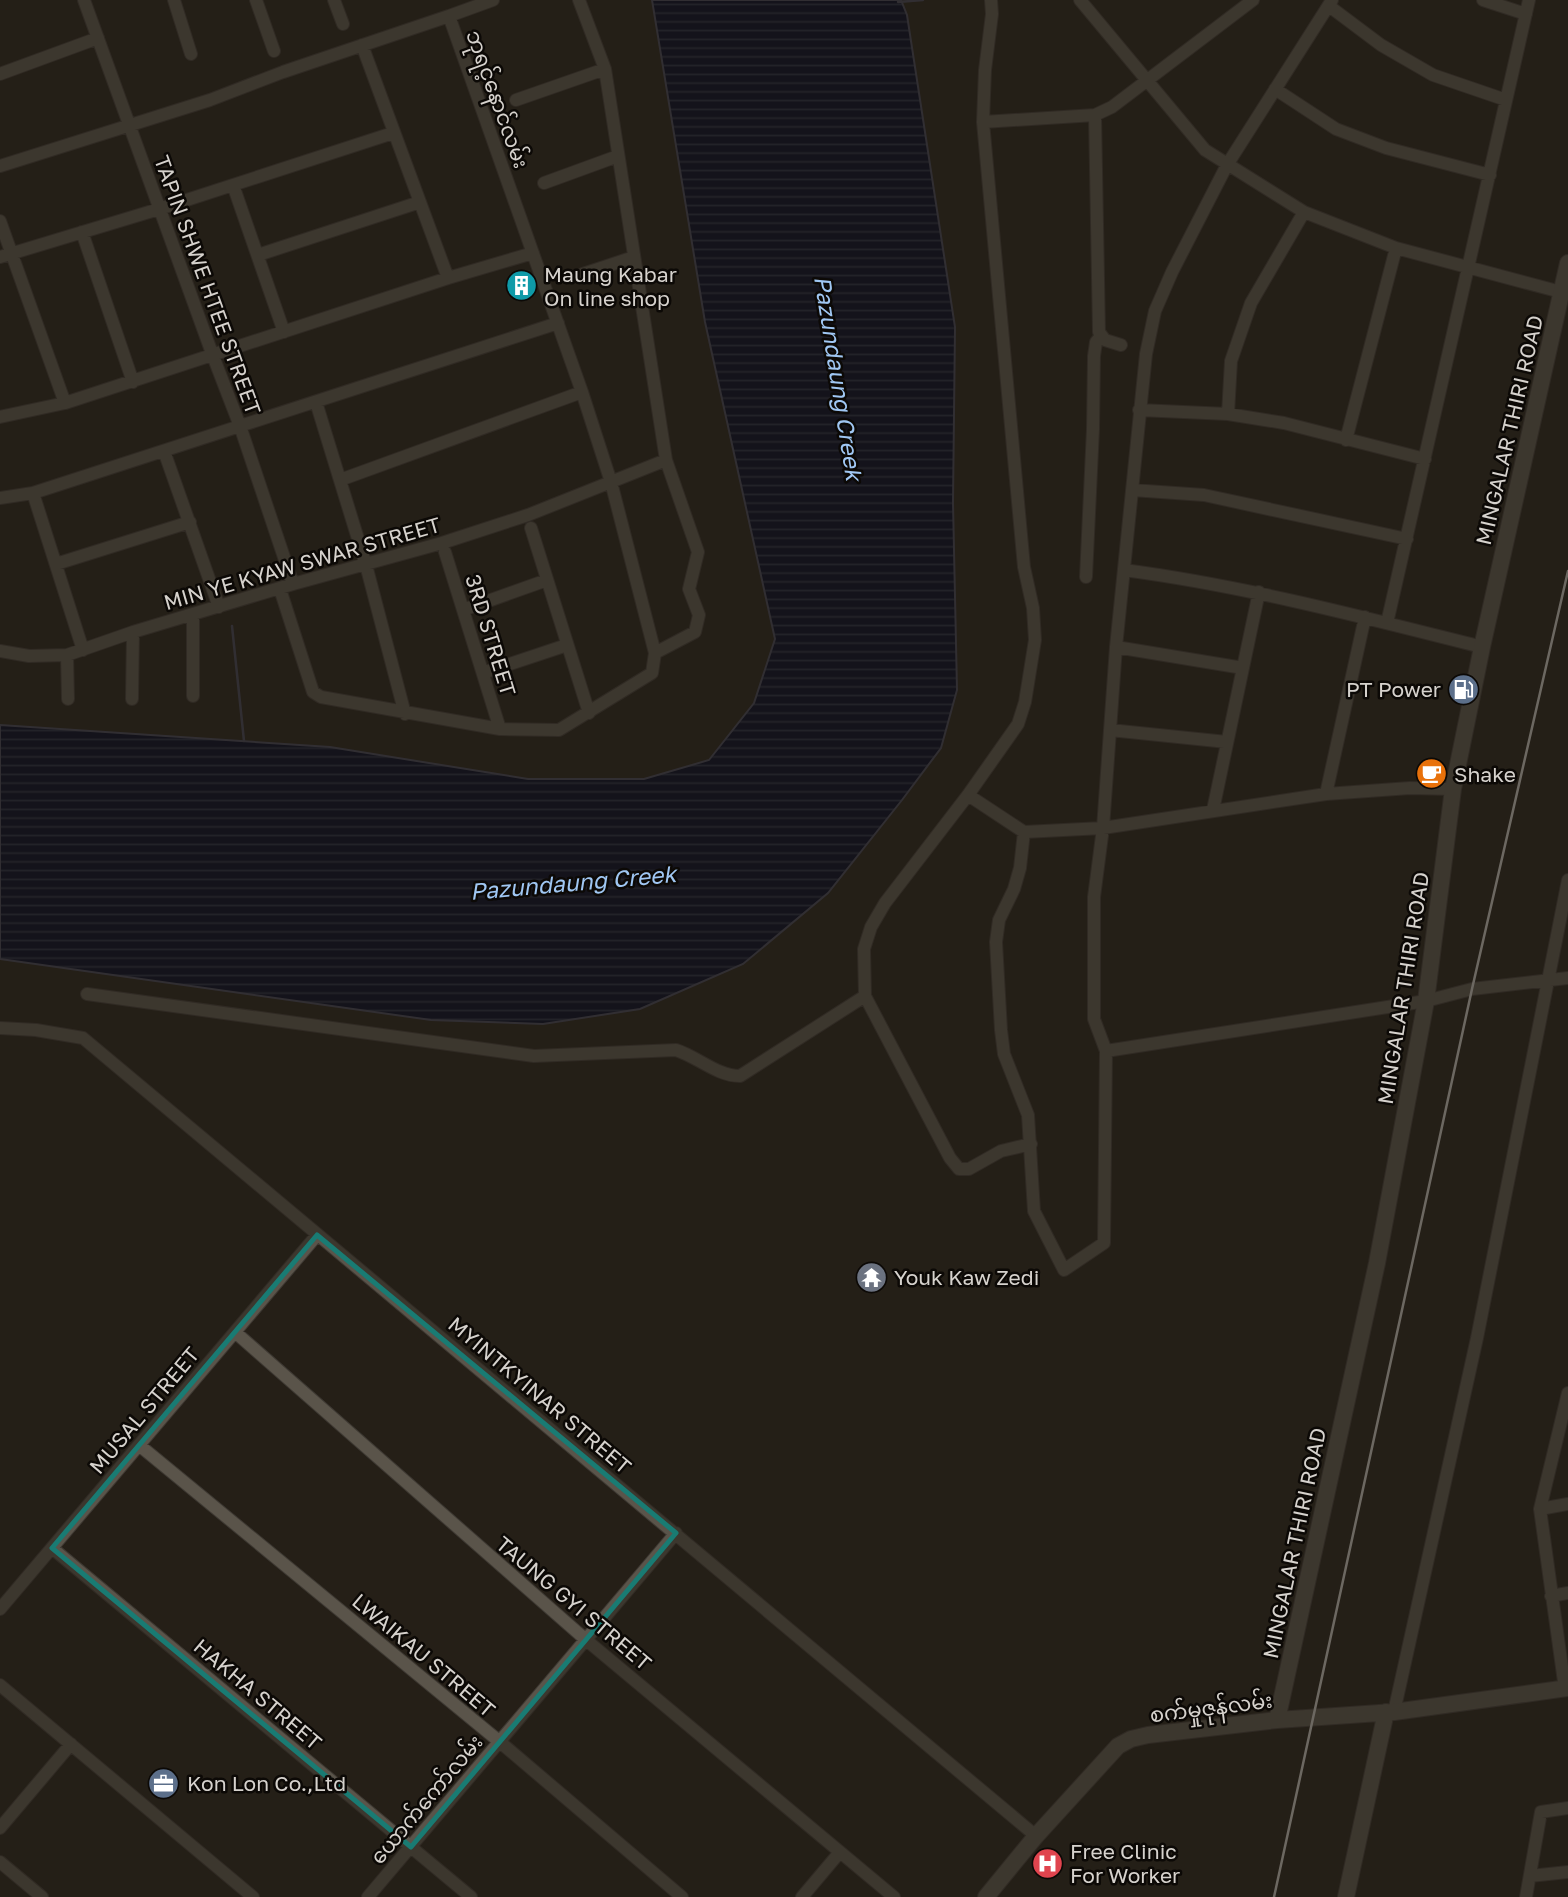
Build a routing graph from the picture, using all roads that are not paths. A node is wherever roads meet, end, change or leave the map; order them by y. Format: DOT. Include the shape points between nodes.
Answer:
graph roads {
  1 [pos="84,0"];
  2 [pos="174,0"];
  3 [pos="256,0"];
  4 [pos="334,0"];
  5 [pos="493,0"];
  6 [pos="579,0"];
  7 [pos="990,0"];
  8 [pos="1080,0"];
  9 [pos="1093,0"];
  10 [pos="1253,0"];
  11 [pos="1483,0"];
  12 [pos="1529,0"];
  13 [pos="1331,3"];
  14 [pos="1091,14"];
  15 [pos="1526,14"];
  16 [pos="449,16"];
  17 [pos="343,24"];
  18 [pos="98,38"];
  19 [pos="362,45"];
  20 [pos="274,51"];
  21 [pos="191,54"];
  22 [pos="606,69"];
  23 [pos="0,74"];
  24 [pos="1147,81"];
  25 [pos="1275,89"];
  26 [pos="516,100"];
  27 [pos="1507,100"];
  28 [pos="1095,115"];
  29 [pos="983,122"];
  30 [pos="129,126"];
  31 [pos="393,133"];
  32 [pos="618,156"];
  33 [pos="1227,165"];
  34 [pos="0,166"];
  35 [pos="1490,175"];
  36 [pos="544,183"];
  37 [pos="233,185"];
  38 [pos="419,202"];
  39 [pos="159,209"];
  40 [pos="1304,212"];
  41 [pos="0,220"];
  42 [pos="82,232"];
  43 [pos="1396,248"];
  44 [pos="533,253"];
  45 [pos="6,255"];
  46 [pos="258,255"];
  47 [pos="634,257"];
  48 [pos="1568,262"];
  49 [pos="1470,267"];
  50 [pos="583,274"];
  51 [pos="448,278"];
  52 [pos="1562,292"];
  53 [pos="558,323"];
  54 [pos="284,332"];
  55 [pos="1101,336"];
  56 [pos="1121,345"];
  57 [pos="213,356"];
  58 [pos="133,382"];
  59 [pos="582,392"];
  60 [pos="316,402"];
  61 [pos="65,403"];
  62 [pos="1139,410"];
  63 [pos="1228,414"];
  64 [pos="0,417"];
  65 [pos="240,426"];
  66 [pos="1346,440"];
  67 [pos="164,451"];
  68 [pos="1425,459"];
  69 [pos="666,460"];
  70 [pos="340,480"];
  71 [pos="611,482"];
  72 [pos="1132,490"];
  73 [pos="33,493"];
  74 [pos="0,498"];
  75 [pos="190,522"];
  76 [pos="531,527"];
  77 [pos="1407,539"];
  78 [pos="445,552"];
  79 [pos="55,564"];
  80 [pos="366,565"];
  81 [pos="1124,570"];
  82 [pos="1086,577"];
  83 [pos="547,580"];
  84 [pos="286,586"];
  85 [pos="1259,592"];
  86 [pos="219,607"];
  87 [pos="463,610"];
  88 [pos="193,615"];
  89 [pos="1365,617"];
  90 [pos="1387,623"];
  91 [pos="133,632"];
  92 [pos="567,645"];
  93 [pos="1482,647"];
  94 [pos="1116,648"];
  95 [pos="83,650"];
  96 [pos="0,651"];
  97 [pos="655,653"];
  98 [pos="67,655"];
  99 [pos="1243,668"];
  100 [pos="483,673"];
  101 [pos="193,696"];
  102 [pos="68,699"];
  103 [pos="132,699"];
  104 [pos="589,713"];
  105 [pos="405,714"];
  106 [pos="500,729"];
  107 [pos="1110,730"];
  108 [pos="1227,742"];
  109 [pos="1453,789"];
  110 [pos="1326,794"];
  111 [pos="968,795"];
  112 [pos="1213,810"];
  113 [pos="1103,828"];
  114 [pos="1024,832"];
  115 [pos="1568,880"];
  116 [pos="1568,978"];
  117 [pos="1550,981"];
  118 [pos="87,994"];
  119 [pos="865,996"];
  120 [pos="1426,1001"];
  121 [pos="0,1028"];
  122 [pos="1106,1051"];
  123 [pos="1031,1144"];
  124 [pos="317,1235"];
  125 [pos="234,1332"];
  126 [pos="1568,1393"];
  127 [pos="1565,1414"];
  128 [pos="139,1445"];
  129 [pos="1568,1504"];
  130 [pos="1540,1509"];
  131 [pos="676,1534"];
  132 [pos="52,1548"];
  133 [pos="1568,1593"];
  134 [pos="1551,1596"];
  135 [pos="0,1609"];
  136 [pos="585,1639"];
  137 [pos="0,1685"];
  138 [pos="1567,1688"];
  139 [pos="1390,1712"];
  140 [pos="1277,1720"];
  141 [pos="500,1742"];
  142 [pos="71,1744"];
  143 [pos="1568,1808"];
  144 [pos="0,1828"];
  145 [pos="1036,1836"];
  146 [pos="411,1847"];
  147 [pos="840,1852"];
  148 [pos="0,1861"];
  149 [pos="1568,1872"];
  150 [pos="1530,1876"];
  151 [pos="43,1897"];
  152 [pos="253,1897"];
  153 [pos="368,1897"];
  154 [pos="471,1897"];
  155 [pos="682,1897"];
  156 [pos="802,1897"];
  157 [pos="894,1897"];
  158 [pos="986,1897"];
  159 [pos="1346,1897"];
  160 [pos="1526,1897"];
  1 -- 18 [label="street, TAPIN SHWE HTEE STREET"];
  2 -- 21 [label="street"];
  3 -- 20 [label="street"];
  4 -- 17 [label="street"];
  5 -- 16 [label="street"];
  6 -- 22 [label="street"];
  7 -- 29 [label="street"];
  8 -- 14 [label="street"];
  9 -- 14 [label="street"];
  10 -- 24 [label="street"];
  11 -- 15 [label="street"];
  12 -- 15 [label="street"];
  13 -- 25 [label="street"];
  13 -- 27 [label="street" via="1381,45 1433,75"];
  14 -- 24 [label="street"];
  15 -- 27 [label="street"];
  16 -- 19 [label="street, ဘုရင့်နောင်လမ်း"];
  16 -- 44 [label="street, ဘုရင့်နောင်လမ်း"];
  18 -- 23 [label="street"];
  18 -- 30 [label="street, TAPIN SHWE HTEE STREET"];
  19 -- 30 [label="street, ဘုရင့်နောင်လမ်း"];
  19 -- 31 [label="street"];
  22 -- 26 [label="street"];
  22 -- 32 [label="street"];
  24 -- 28 [label="street"];
  24 -- 33 [label="street" via="1205,150"];
  25 -- 33 [label="street"];
  25 -- 35 [label="street" via="1336,129 1386,148"];
  27 -- 35 [label="street"];
  28 -- 29 [label="street"];
  28 -- 55 [label="street"];
  29 -- 111 [label="street" via="1035,640 1018,724"];
  30 -- 34 [label="street, ဘုရင့်နောင်လမ်း"];
  30 -- 39 [label="street, TAPIN SHWE HTEE STREET"];
  31 -- 37 [label="street"];
  31 -- 38 [label="street"];
  32 -- 36 [label="street"];
  32 -- 47 [label="street"];
  33 -- 40 [label="street"];
  33 -- 62 [label="street" via="1156,311"];
  35 -- 49 [label="street"];
  37 -- 39 [label="street"];
  37 -- 46 [label="street"];
  38 -- 46 [label="street"];
  38 -- 51 [label="street"];
  39 -- 42 [label="street"];
  39 -- 57 [label="street, TAPIN SHWE HTEE STREET"];
  40 -- 43 [label="street"];
  40 -- 63 [label="street" via="1251,303 1231,361"];
  41 -- 45 [label="street"];
  42 -- 45 [label="street"];
  42 -- 58 [label="street"];
  43 -- 49 [label="street"];
  43 -- 66 [label="street"];
  44 -- 51 [label="street"];
  44 -- 53 [label="street, ဘုရင့်နောင်လမ်း"];
  45 -- 61 [label="street"];
  46 -- 54 [label="street"];
  47 -- 50 [label="street"];
  47 -- 69 [label="street"];
  48 -- 52 [label="street, MINGALAR THIRI ROAD"];
  49 -- 52 [label="street"];
  49 -- 68 [label="street"];
  51 -- 54 [label="street"];
  52 -- 93 [label="street, MINGALAR THIRI ROAD"];
  53 -- 59 [label="street, ဘုရင့်နောင်လမ်း"];
  53 -- 60 [label="street"];
  54 -- 57 [label="street"];
  55 -- 56 [label="street"];
  55 -- 82 [label="street" via="1094,356"];
  57 -- 58 [label="street"];
  57 -- 65 [label="street, TAPIN SHWE HTEE STREET"];
  58 -- 61 [label="street"];
  59 -- 70 [label="street"];
  59 -- 71 [label="street, ဘုရင့်နောင်လမ်း"];
  60 -- 65 [label="street"];
  60 -- 70 [label="street"];
  61 -- 64 [label="street"];
  62 -- 63 [label="street"];
  62 -- 72 [label="street"];
  63 -- 66 [label="street"];
  65 -- 67 [label="street"];
  65 -- 84 [label="street, TAPIN SHWE HTEE STREET"];
  66 -- 68 [label="street"];
  67 -- 73 [label="street"];
  67 -- 75 [label="street"];
  68 -- 77 [label="street"];
  69 -- 71 [label="street, MIN YE KYAW SWAR STREET"];
  69 -- 97 [label="street" via="698,552 689,589 699,615 692,635"];
  70 -- 80 [label="street"];
  71 -- 80 [label="street, MIN YE KYAW SWAR STREET" via="528,515"];
  71 -- 97 [label="street, ဘုရင့်နောင်လမ်း"];
  72 -- 77 [label="street" via="1203,495"];
  72 -- 81 [label="street"];
  73 -- 74 [label="street"];
  73 -- 79 [label="street"];
  75 -- 79 [label="street"];
  75 -- 86 [label="street"];
  76 -- 83 [label="street"];
  77 -- 90 [label="street"];
  78 -- 87 [label="street, 3RD STREET"];
  79 -- 95 [label="street"];
  80 -- 84 [label="street, MIN YE KYAW SWAR STREET"];
  80 -- 105 [label="street"];
  81 -- 85 [label="street"];
  81 -- 94 [label="street"];
  83 -- 87 [label="street"];
  83 -- 92 [label="street"];
  84 -- 86 [label="street, MIN YE KYAW SWAR STREET"];
  84 -- 105 [label="street, TAPIN SHWE HTEE STREET" via="313,692"];
  85 -- 89 [label="street"];
  85 -- 99 [label="street"];
  86 -- 88 [label="street, MIN YE KYAW SWAR STREET"];
  87 -- 100 [label="street, 3RD STREET"];
  88 -- 91 [label="street, MIN YE KYAW SWAR STREET"];
  88 -- 101 [label="street"];
  89 -- 90 [label="street"];
  89 -- 110 [label="street"];
  90 -- 93 [label="street"];
  91 -- 95 [label="street, MIN YE KYAW SWAR STREET"];
  91 -- 103 [label="street"];
  92 -- 100 [label="street"];
  92 -- 104 [label="street"];
  93 -- 109 [label="street, MINGALAR THIRI ROAD"];
  94 -- 99 [label="street"];
  94 -- 107 [label="street"];
  95 -- 98 [label="street, MIN YE KYAW SWAR STREET"];
  96 -- 98 [label="street, MIN YE KYAW SWAR STREET"];
  97 -- 104 [label="street" via="652,673"];
  98 -- 102 [label="street"];
  99 -- 108 [label="street"];
  100 -- 106 [label="street, 3RD STREET"];
  104 -- 106 [label="street" via="559,730"];
  105 -- 106 [label="street"];
  107 -- 108 [label="street"];
  107 -- 113 [label="street"];
  108 -- 112 [label="street"];
  109 -- 110 [label="street"];
  109 -- 120 [label="street, MINGALAR THIRI ROAD"];
  110 -- 112 [label="street"];
  111 -- 114 [label="street"];
  111 -- 119 [label="street" via="871,927 864,950"];
  112 -- 113 [label="street"];
  113 -- 114 [label="street"];
  113 -- 122 [label="street" via="1094,897 1094,1019"];
  114 -- 123 [label="street" via="1020,868 999,920 996,942 1004,1054 1028,1115"];
  115 -- 117 [label="street"];
  116 -- 117 [label="street"];
  117 -- 120 [label="street" via="1472,989"];
  117 -- 139 [label="street" via="1477,1338"];
  118 -- 119 [label="street" via="534,1056 676,1049 727,1076 740,1076"];
  119 -- 123 [label="street" via="959,1169"];
  120 -- 122 [label="street"];
  120 -- 140 [label="street, MINGALAR THIRI ROAD" via="1377,1263"];
  121 -- 124 [label="street, MYINTKYINAR STREET" via="83,1038"];
  122 -- 123 [label="street" via="1104,1243 1064,1270 1034,1210"];
  124 -- 125 [label="street, MUSAL STREET"];
  124 -- 131 [label="street, MYINTKYINAR STREET"];
  125 -- 128 [label="street, MUSAL STREET"];
  125 -- 136 [label="street, TAUNG GYI STREET"];
  126 -- 127 [label="street"];
  127 -- 130 [label="street"];
  128 -- 132 [label="street, MUSAL STREET"];
  128 -- 141 [label="street, LWAIKAU STREET"];
  129 -- 130 [label="street"];
  130 -- 134 [label="street"];
  131 -- 136 [label="street, ယောက်ကော်လမ်း"];
  131 -- 145 [label="street, MYINTKYINAR STREET"];
  132 -- 135 [label="street, MUSAL STREET"];
  132 -- 146 [label="street, HAKHA STREET"];
  133 -- 134 [label="street"];
  134 -- 138 [label="street"];
  136 -- 141 [label="street, ယောက်ကော်လမ်း"];
  136 -- 147 [label="street, TAUNG GYI STREET"];
  137 -- 142 [label="street"];
  138 -- 139 [label="street, စက်မှုဇုန်လမ်း"];
  139 -- 140 [label="street, စက်မှုဇုန်လမ်း"];
  139 -- 159 [label="street"];
  140 -- 145 [label="street, စက်မှုဇုန်လမ်း" via="1131,1739 1118,1746"];
  141 -- 146 [label="street, ယောက်ကော်လမ်း"];
  141 -- 155 [label="street, LWAIKAU STREET"];
  142 -- 144 [label="street"];
  142 -- 152 [label="street"];
  143 -- 150 [label="street" via="1541,1812"];
  145 -- 158 [label="street, စက်မှုဇုန်လမ်း"];
  146 -- 153 [label="street, ယောက်ကော်လမ်း"];
  146 -- 154 [label="street, HAKHA STREET"];
  147 -- 156 [label="street"];
  147 -- 157 [label="street, TAUNG GYI STREET"];
  148 -- 151 [label="street"];
  149 -- 150 [label="street"];
  150 -- 160 [label="street"];
}
